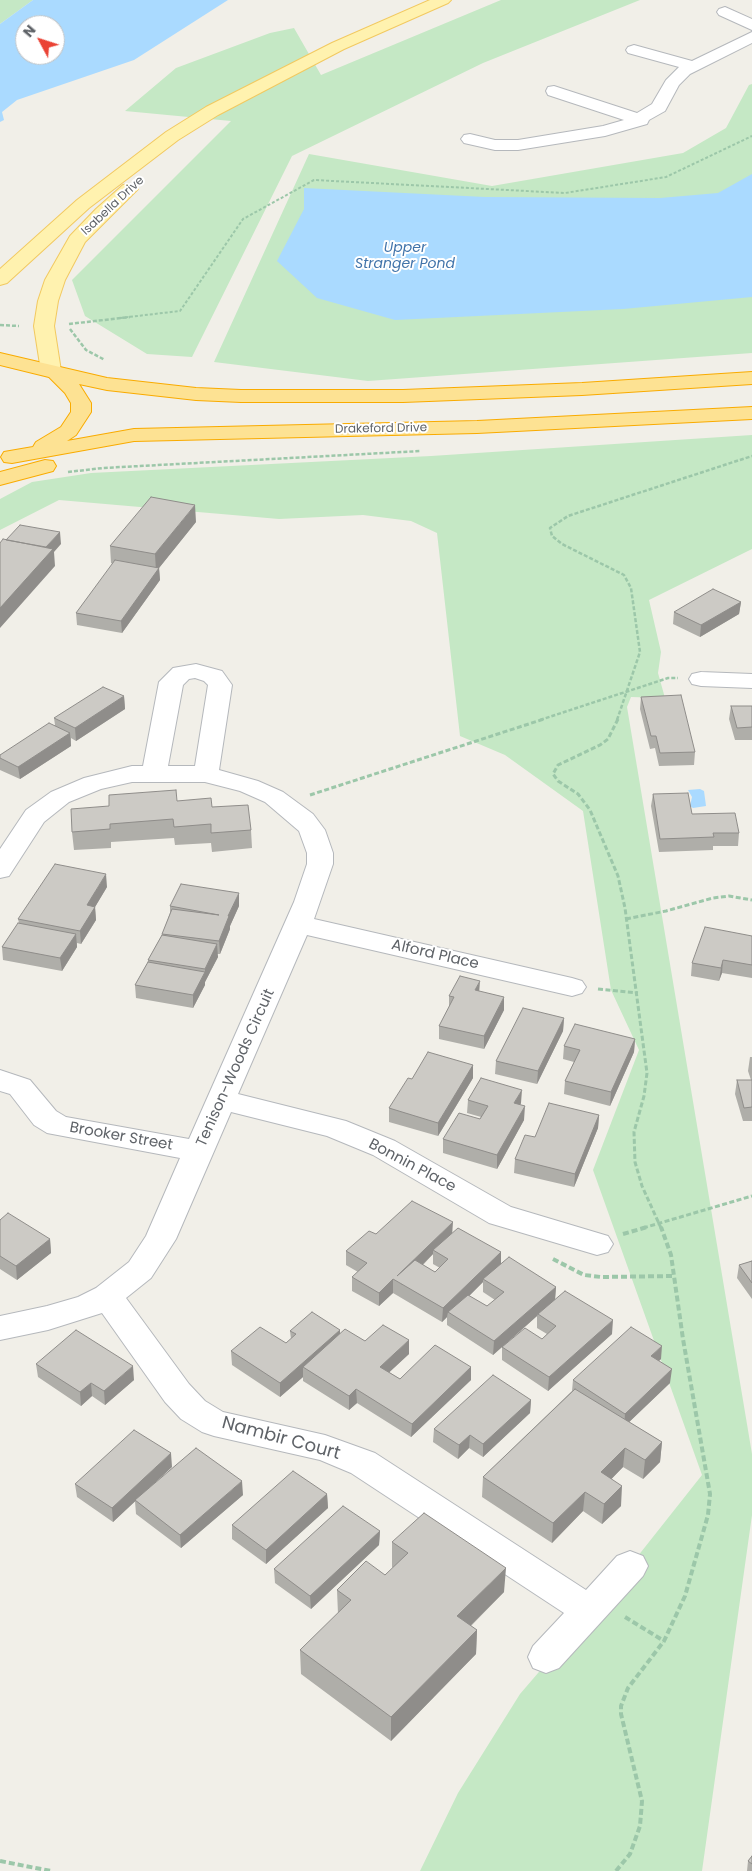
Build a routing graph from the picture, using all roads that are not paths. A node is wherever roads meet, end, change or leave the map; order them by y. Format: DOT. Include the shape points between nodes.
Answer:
graph roads {
  1 [pos="443,0"];
  2 [pos="726,12"];
  3 [pos="752,25"];
  4 [pos="752,37"];
  5 [pos="634,50"];
  6 [pos="692,66"];
  7 [pos="259,88"];
  8 [pos="554,91"];
  9 [pos="641,120"];
  10 [pos="470,139"];
  11 [pos="0,279"];
  12 [pos="0,359"];
  13 [pos="53,372"];
  14 [pos="752,378"];
  15 [pos="752,413"];
  16 [pos="476,427"];
  17 [pos="6,459"];
  18 [pos="0,479"];
  19 [pos="701,679"];
  20 [pos="752,681"];
  21 [pos="154,773"];
  22 [pos="206,774"];
  23 [pos="0,870"];
  24 [pos="298,924"];
  25 [pos="572,987"];
  26 [pos="0,1080"];
  27 [pos="222,1100"];
  28 [pos="199,1151"];
  29 [pos="597,1244"];
  30 [pos="108,1296"];
  31 [pos="0,1328"];
  32 [pos="630,1566"];
  33 [pos="594,1606"];
  34 [pos="546,1657"];
  1 -- 7 [label="main road, Isabella Drive" via="338,46"];
  2 -- 3 [label="street"];
  4 -- 6 [label="street"];
  5 -- 6 [label="street"];
  6 -- 9 [label="street" via="672,83 659,107"];
  7 -- 11 [label="main road, Isabella Drive" via="212,111 127,169"];
  7 -- 13 [label="main road, Isabella Drive" via="130,189 77,240 55,280 48,301 44,326"];
  8 -- 9 [label="street"];
  9 -- 10 [label="street" via="605,131 518,145 495,145"];
  12 -- 13 [label="highway"];
  13 -- 14 [label="highway" via="108,384 241,396 433,395"];
  13 -- 17 [label="highway" via="73,390 81,403 78,418 69,431 53,441"];
  15 -- 16 [label="highway, Drakeford Drive"];
  16 -- 17 [label="highway, Drakeford Drive" via="134,435"];
  16 -- 18 [label="highway" via="433,434 130,453 54,464"];
  19 -- 20 [label="street"];
  21 -- 22 [label="street, Tenison-Woods Circuit"];
  21 -- 22 [label="street" via="171,682 182,673 196,671 213,676 220,685"];
  21 -- 23 [label="street, Tenison-Woods Circuit" via="132,774 94,783 60,797 30,822"];
  22 -- 24 [label="street, Tenison-Woods Circuit" via="274,797 312,830 320,853 320,864"];
  24 -- 25 [label="street, Alford Place"];
  24 -- 27 [label="street, Tenison-Woods Circuit"];
  26 -- 28 [label="street, Brooker Street" via="20,1087 45,1118 58,1126"];
  27 -- 28 [label="street, Tenison-Woods Circuit"];
  27 -- 29 [label="street, Bonnin Place" via="335,1128 384,1148 500,1215"];
  28 -- 30 [label="street, Tenison-Woods Circuit" via="160,1239 140,1270"];
  30 -- 31 [label="street, Tenison-Woods Circuit" via="48,1318"];
  30 -- 33 [label="street, Nambir Court" via="177,1393 193,1410 214,1423 324,1448 362,1463"];
  32 -- 33 [label="street"];
  33 -- 34 [label="street"];
}
